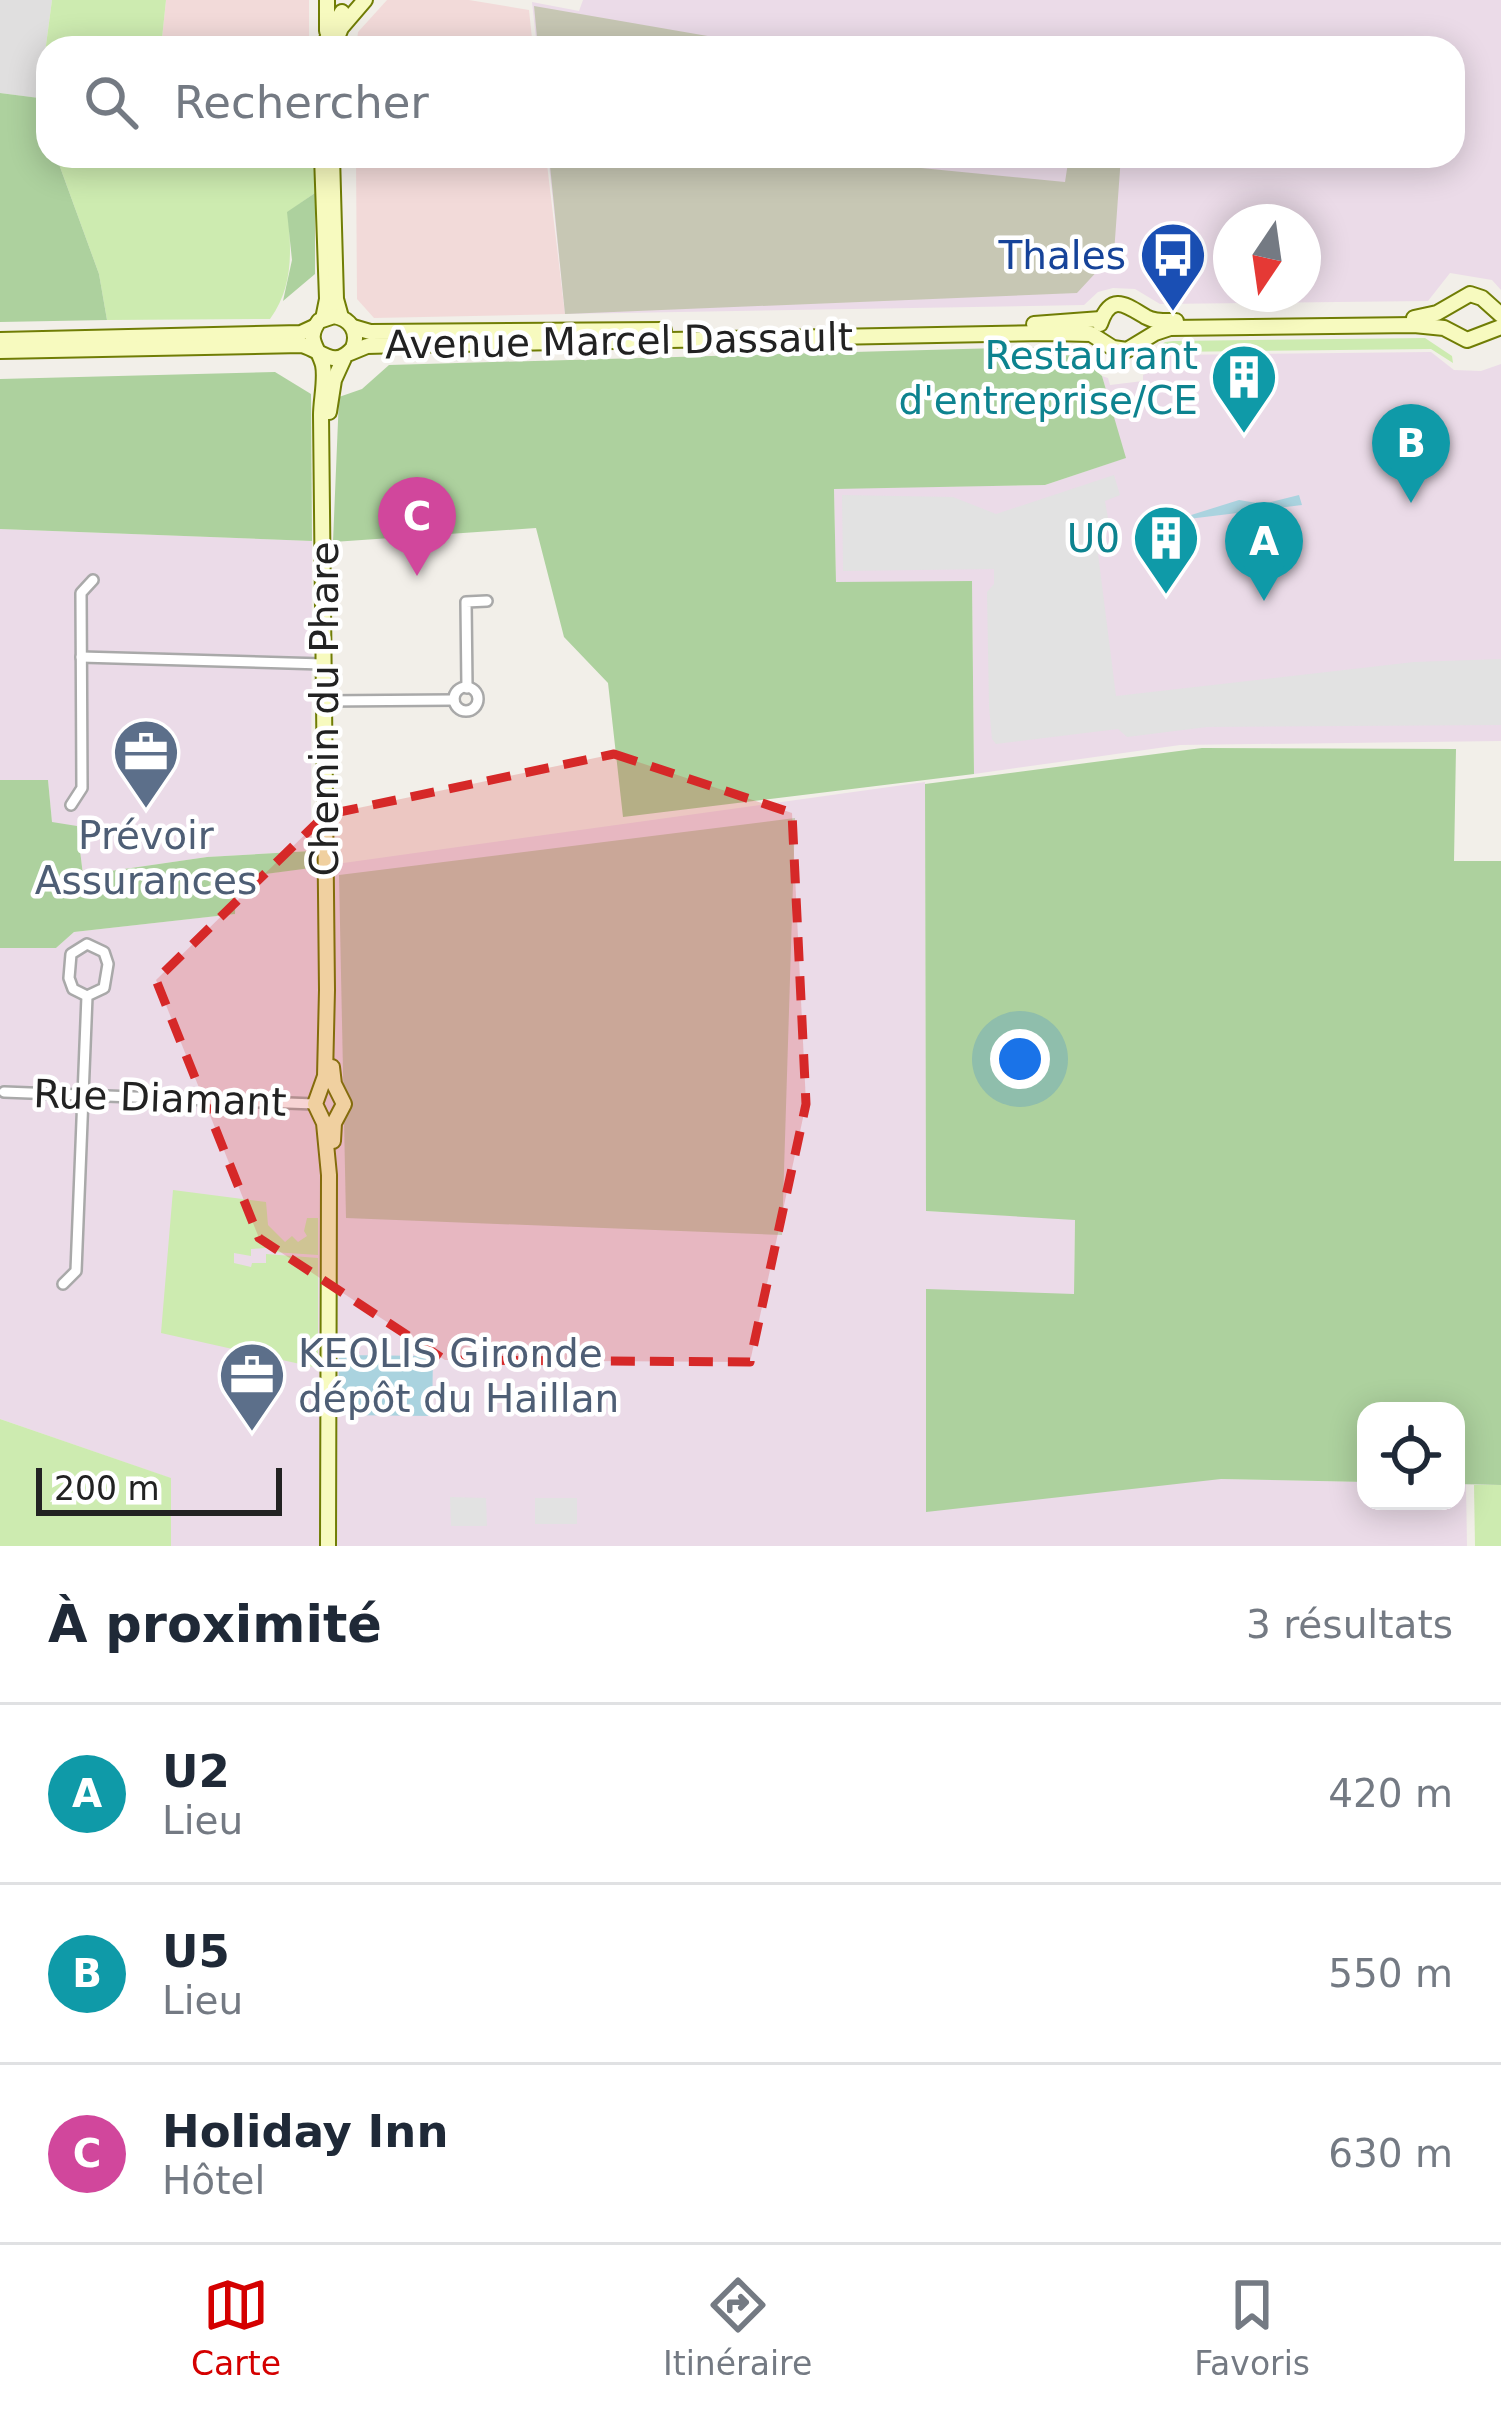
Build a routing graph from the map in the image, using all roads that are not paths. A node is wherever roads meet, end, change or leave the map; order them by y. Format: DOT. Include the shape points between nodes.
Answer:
graph roads {
  1 [pos="327,0"];
  2 [pos="354,0"];
  3 [pos="365,0"];
  4 [pos="327,36"];
  5 [pos="332,36"];
  6 [pos="334,36"];
  7 [pos="322,168"];
  8 [pos="332,168"];
  9 [pos="1450,307"];
  10 [pos="1496,311"];
  11 [pos="1143,315"];
  12 [pos="1101,319"];
  13 [pos="347,322"];
  14 [pos="319,323"];
  15 [pos="1495,329"];
  16 [pos="1451,330"];
  17 [pos="1143,339"];
  18 [pos="0,340"];
  19 [pos="1104,340"];
  20 [pos="0,351"];
  21 [pos="315,351"];
  22 [pos="347,355"];
  23 [pos="324,428"];
  24 [pos="93,580"];
  25 [pos="487,601"];
  26 [pos="81,656"];
  27 [pos="323,664"];
  28 [pos="467,688"];
  29 [pos="323,700"];
  30 [pos="454,700"];
  31 [pos="71,805"];
  32 [pos="327,990"];
  33 [pos="87,996"];
  34 [pos="4,1092"];
  35 [pos="338,1092"];
  36 [pos="83,1095"];
  37 [pos="324,1107"];
  38 [pos="63,1284"];
  39 [pos="328,1546"];
  1 -- 4 [label="main road"];
  2 -- 5 [label="main road"];
  3 -- 6 [label="main road"];
  7 -- 14 [label="main road" via="327,299"];
  8 -- 13 [label="main road" via="336,291"];
  9 -- 10 [label="main road" via="1470,295"];
  9 -- 11 [label="main road" via="1418,318"];
  9 -- 16 [label="main road"];
  10 -- 15 [label="main road"];
  11 -- 12 [label="main road" via="1120,304"];
  11 -- 17 [label="main road"];
  12 -- 13 [label="main road, Avenue Marcel Dassault" via="370,332"];
  12 -- 19 [label="main road"];
  13 -- 14 [label="main road"];
  13 -- 22 [label="main road" via="355,343"];
  14 -- 18 [label="main road" via="301,333"];
  14 -- 21 [label="main road"];
  15 -- 16 [label="main road" via="1467,340"];
  16 -- 17 [label="main road" via="1170,328"];
  17 -- 19 [label="main road" via="1120,350"];
  19 -- 22 [label="main road, Avenue Marcel Dassault" via="1049,333 781,336 380,345"];
  20 -- 21 [label="main road"];
  21 -- 22 [label="main road" via="328,360"];
  21 -- 23 [label="main road, Chemin du Phare" via="324,369"];
  22 -- 23 [label="main road, Chemin du Phare"];
  23 -- 27 [label="main road, Chemin du Phare"];
  24 -- 26 [label="street" via="81,593"];
  25 -- 28 [label="street" via="466,602"];
  26 -- 27 [label="street"];
  26 -- 31 [label="street" via="82,788"];
  27 -- 29 [label="main road, Chemin du Phare"];
  28 -- 30 [label="street"];
  28 -- 30 [label="street" via="477,695 475,706 460,710"];
  29 -- 30 [label="street"];
  29 -- 32 [label="main road, Chemin du Phare"];
  32 -- 35 [label="main road, Chemin du Phare"];
  32 -- 37 [label="main road, Chemin du Phare"];
  33 -- 33 [label="street" via="70,985 69,963 87,944 108,964 104,988"];
  33 -- 36 [label="street"];
  34 -- 36 [label="street, Rue Diamant"];
  35 -- 37 [label="main road"];
  35 -- 37 [label="main road, Chemin du Phare" via="344,1104"];
  36 -- 37 [label="street, Rue Diamant"];
  36 -- 38 [label="street" via="76,1270"];
  37 -- 39 [label="main road"];
}
